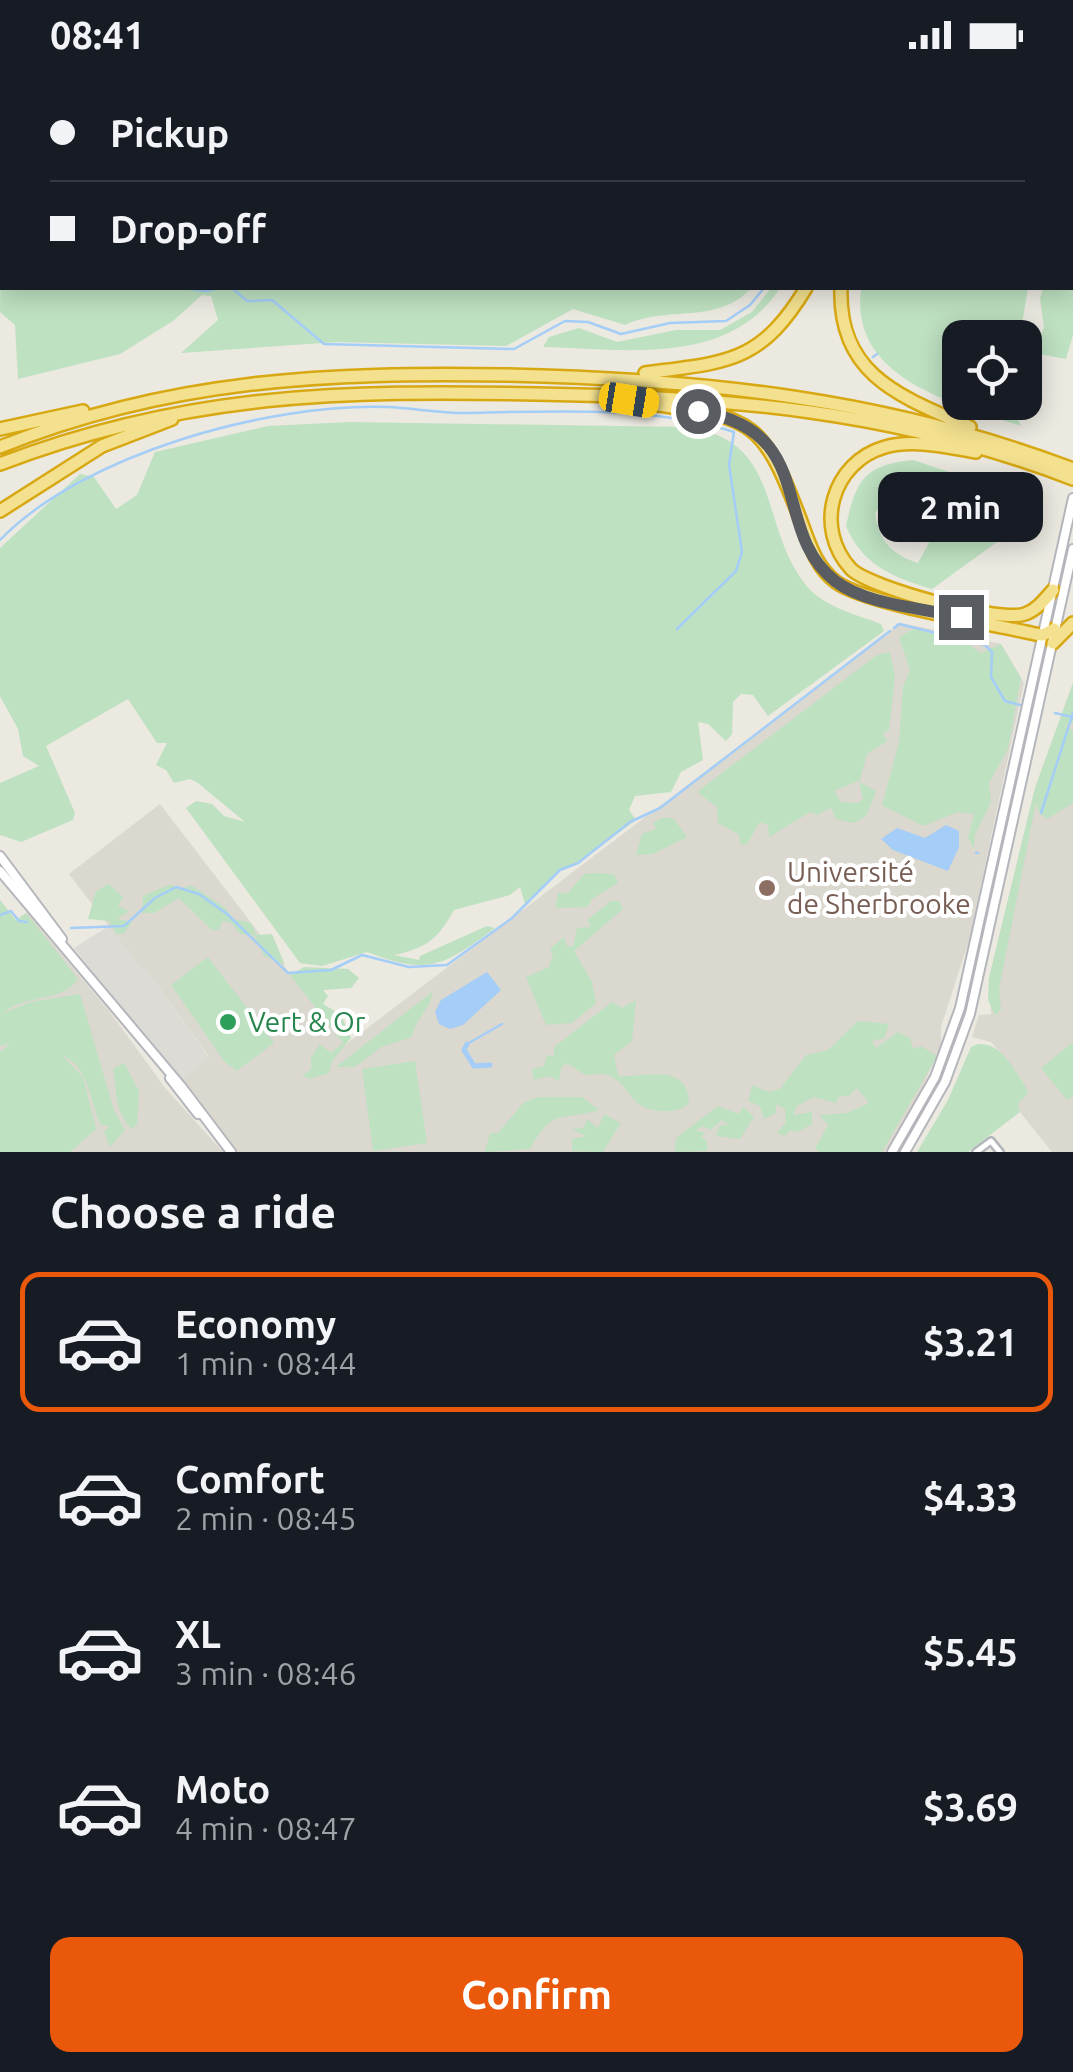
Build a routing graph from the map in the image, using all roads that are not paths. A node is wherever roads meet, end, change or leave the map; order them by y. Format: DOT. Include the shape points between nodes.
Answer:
graph roads {
  1 [pos="805,290"];
  2 [pos="841,290"];
  3 [pos="611,378"];
  4 [pos="593,395"];
  5 [pos="136,403"];
  6 [pos="210,405"];
  7 [pos="0,429"];
  8 [pos="0,447"];
  9 [pos="1014,453"];
  10 [pos="0,464"];
  11 [pos="1069,472"];
  12 [pos="1073,498"];
  13 [pos="0,511"];
  14 [pos="1073,549"];
  15 [pos="1053,590"];
  16 [pos="1073,623"];
  17 [pos="1050,636"];
  18 [pos="0,856"];
  19 [pos="0,871"];
  20 [pos="88,975"];
  21 [pos="231,1152"];
  22 [pos="892,1152"];
  23 [pos="905,1152"];
  24 [pos="976,1152"];
  25 [pos="1000,1152"];
  1 -- 3 [label="highway" via="777,330 743,356"];
  2 -- 9 [label="highway" via="850,339 876,378"];
  3 -- 5 [label="highway" via="319,375"];
  3 -- 9 [label="highway" via="820,398 913,418"];
  4 -- 6 [label="highway" via="344,392"];
  4 -- 9 [label="highway" via="808,408"];
  4 -- 17 [label="highway" via="710,413 757,433 779,463 816,559 844,587"];
  5 -- 7 [label="highway"];
  5 -- 8 [label="highway"];
  6 -- 10 [label="highway" via="101,430"];
  6 -- 13 [label="highway" via="102,446"];
  9 -- 11 [label="highway"];
  9 -- 15 [label="highway" via="914,444 874,451 849,468 838,486 830,510 832,535 856,574 896,592 1015,616 1037,608"];
  12 -- 15 [label="main road"];
  14 -- 17 [label="main road"];
  15 -- 17 [label="main road"];
  16 -- 17 [label="highway"];
  17 -- 22 [label="main road" via="955,1025 930,1088"];
  17 -- 23 [label="main road" via="968,1021 941,1090"];
  18 -- 20 [label="main road"];
  19 -- 20 [label="main road"];
  20 -- 21 [label="main road"];
  24 -- 25 [label="street" via="990,1141"];
}
